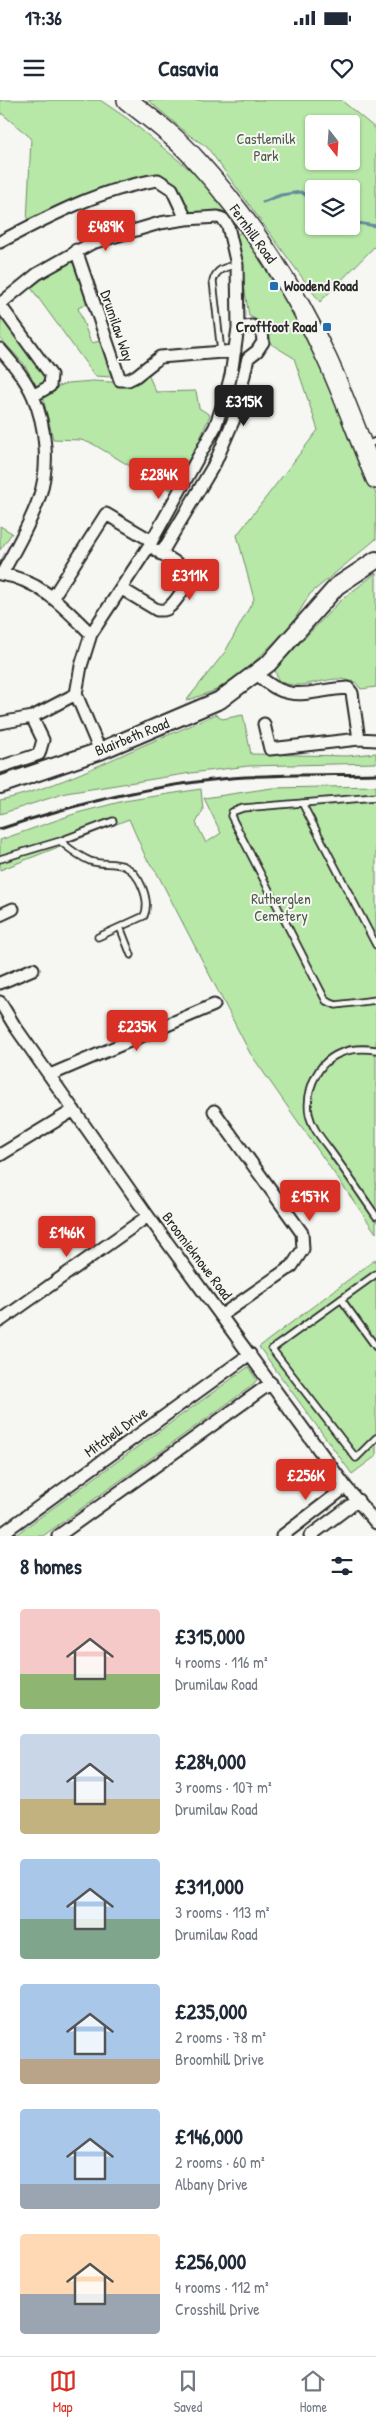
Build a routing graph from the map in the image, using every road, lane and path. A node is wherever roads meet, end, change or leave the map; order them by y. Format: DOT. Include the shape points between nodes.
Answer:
graph roads {
  1 [pos="127,100"];
  2 [pos="186,219"];
  3 [pos="0,242"];
  4 [pos="76,250"];
  5 [pos="237,265"];
  6 [pos="0,304"];
  7 [pos="238,328"];
  8 [pos="0,349"];
  9 [pos="235,351"];
  10 [pos="221,353"];
  11 [pos="33,396"];
  12 [pos="369,444"];
  13 [pos="376,479"];
  14 [pos="150,543"];
  15 [pos="161,554"];
  16 [pos="376,560"];
  17 [pos="1,574"];
  18 [pos="122,589"];
  19 [pos="53,597"];
  20 [pos="92,634"];
  21 [pos="257,674"];
  22 [pos="76,694"];
  23 [pos="32,717"];
  24 [pos="0,723"];
  25 [pos="264,724"];
  26 [pos="360,739"];
  27 [pos="376,740"];
  28 [pos="100,751"];
  29 [pos="0,767"];
  30 [pos="0,786"];
  31 [pos="376,797"];
  32 [pos="302,802"];
  33 [pos="113,821"];
  34 [pos="60,841"];
  35 [pos="0,859"];
  36 [pos="13,909"];
  37 [pos="0,915"];
  38 [pos="120,927"];
  39 [pos="98,937"];
  40 [pos="376,946"];
  41 [pos="132,955"];
  42 [pos="33,968"];
  43 [pos="0,983"];
  44 [pos="376,1000"];
  45 [pos="0,1002"];
  46 [pos="214,1004"];
  47 [pos="376,1050"];
  48 [pos="50,1075"];
  49 [pos="74,1110"];
  50 [pos="214,1110"];
  51 [pos="0,1155"];
  52 [pos="148,1216"];
  53 [pos="376,1216"];
  54 [pos="376,1274"];
  55 [pos="341,1299"];
  56 [pos="222,1315"];
  57 [pos="0,1321"];
  58 [pos="376,1347"];
  59 [pos="250,1354"];
  60 [pos="271,1383"];
  61 [pos="376,1438"];
  62 [pos="346,1487"];
  63 [pos="358,1500"];
  64 [pos="376,1523"];
  65 [pos="0,1535"];
  66 [pos="58,1536"];
  67 [pos="282,1536"];
  68 [pos="310,1536"];
  1 -- 12 [label="main road, Fernhill Road" via="196,159 282,274"];
  2 -- 3 [label="street" via="172,189 158,180 129,184 40,221"];
  2 -- 4 [label="street" via="92,242"];
  2 -- 5 [label="street" via="218,216 223,219 228,226"];
  4 -- 6 [label="street" via="36,274"];
  4 -- 10 [label="street, Drumilaw Way" via="120,380 136,376 160,358"];
  5 -- 7 [label="street"];
  5 -- 10 [label="lane" via="214,274"];
  6 -- 11 [label="street" via="51,375 50,386"];
  7 -- 9 [label="street"];
  7 -- 15 [label="street" via="252,326 262,332 263,342 258,351 248,358 234,419 215,463"];
  8 -- 11 [label="street"];
  9 -- 10 [label="street, Drumilaw Way"];
  9 -- 14 [label="street" via="227,393 214,427"];
  11 -- 17 [label="street" via="45,448 40,496"];
  12 -- 13 [label="main road, Fernhill Road"];
  14 -- 15 [label="street"];
  14 -- 18 [label="street"];
  14 -- 19 [label="street" via="106,514"];
  15 -- 18 [label="street" via="188,575 169,608 157,610"];
  16 -- 21 [label="main road, Blairbeth Road" via="337,586"];
  17 -- 19 [label="street" via="26,580"];
  18 -- 20 [label="street"];
  19 -- 20 [label="street"];
  20 -- 22 [label="street"];
  21 -- 26 [label="street" via="281,691 302,695 348,688 352,693"];
  21 -- 28 [label="main road, Blairbeth Road" via="220,700"];
  22 -- 23 [label="street"];
  22 -- 28 [label="street"];
  23 -- 24 [label="street"];
  23 -- 29 [label="street" via="43,740 39,754"];
  25 -- 26 [label="street" via="270,748"];
  26 -- 27 [label="street"];
  28 -- 30 [label="main road, Blairbeth Road"];
  31 -- 32 [label="lane"];
  32 -- 40 [label="lane"];
  32 -- 44 [label="lane" via="243,808 232,812 231,816 326,1001 336,1004"];
  33 -- 34 [label="lane"];
  34 -- 35 [label="lane"];
  34 -- 38 [label="lane" via="87,860 123,866 134,874 147,898 147,909 144,916"];
  36 -- 37 [label="street"];
  38 -- 39 [label="lane"];
  38 -- 41 [label="lane"];
  42 -- 43 [label="street"];
  45 -- 48 [label="street, Broomieknowe Road"];
  46 -- 48 [label="street"];
  47 -- 53 [label="lane" via="349,1050 331,1058 317,1073 308,1104 309,1116 320,1137"];
  48 -- 49 [label="street, Broomieknowe Road"];
  49 -- 51 [label="street"];
  49 -- 52 [label="street, Broomieknowe Road"];
  50 -- 56 [label="street" via="302,1233 303,1249 292,1266"];
  52 -- 56 [label="street, Broomieknowe Road"];
  52 -- 57 [label="street"];
  54 -- 55 [label="lane"];
  55 -- 58 [label="lane"];
  55 -- 61 [label="lane" via="272,1349 356,1458"];
  56 -- 59 [label="street, Broomieknowe Road"];
  59 -- 60 [label="street, Broomieknowe Road"];
  59 -- 65 [label="street, Mitchell Drive"];
  60 -- 62 [label="street, Broomieknowe Road"];
  60 -- 66 [label="street"];
  62 -- 63 [label="street, Broomieknowe Road"];
  62 -- 67 [label="street"];
  63 -- 64 [label="street, Broomieknowe Road"];
  63 -- 68 [label="street"];
}
